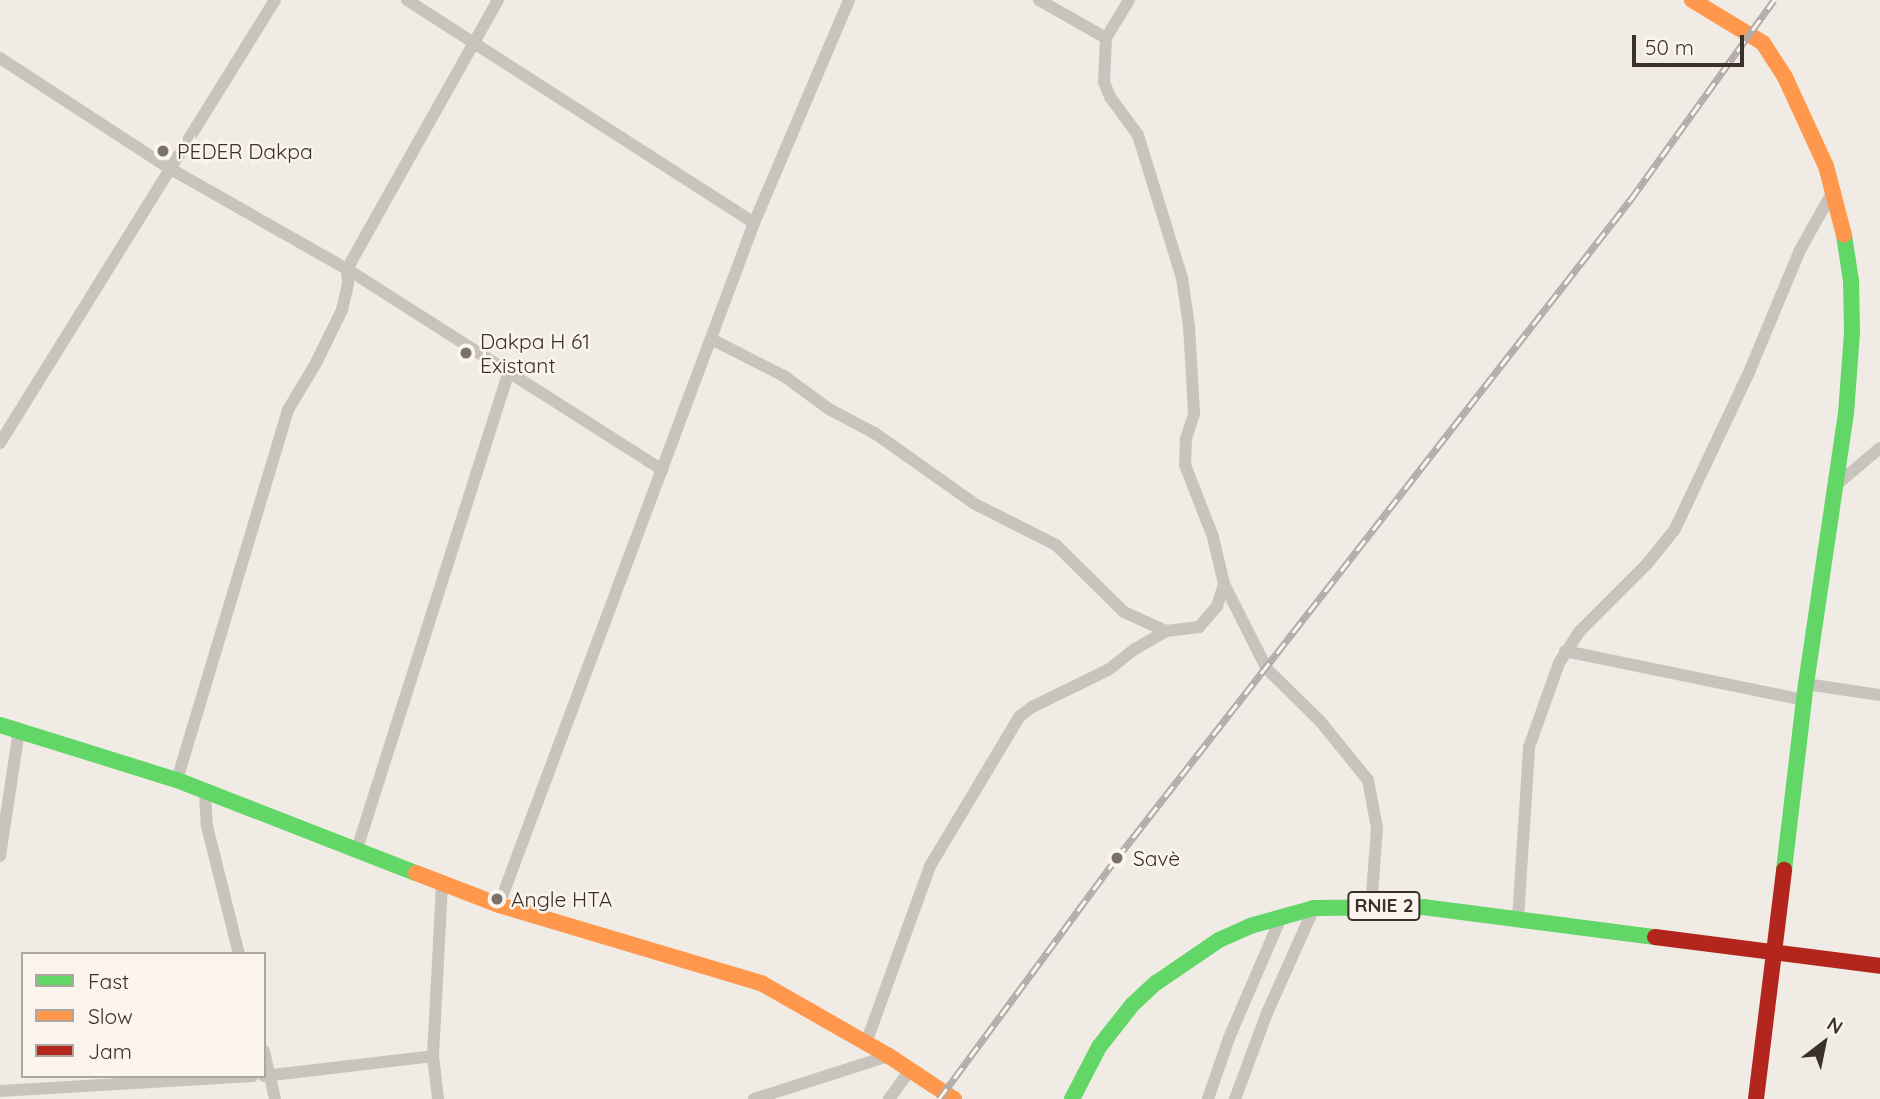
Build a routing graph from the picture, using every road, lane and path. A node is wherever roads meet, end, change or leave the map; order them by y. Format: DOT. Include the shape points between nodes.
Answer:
graph roads {
  1 [pos="275,0"];
  2 [pos="407,0"];
  3 [pos="498,0"];
  4 [pos="849,0"];
  5 [pos="1039,0"];
  6 [pos="1129,0"];
  7 [pos="1692,0"];
  8 [pos="1106,37"];
  9 [pos="471,44"];
  10 [pos="0,58"];
  11 [pos="169,168"];
  12 [pos="1833,191"];
  13 [pos="754,223"];
  14 [pos="347,269"];
  15 [pos="710,339"];
  16 [pos="509,371"];
  17 [pos="0,443"];
  18 [pos="1880,448"];
  19 [pos="662,470"];
  20 [pos="1836,486"];
  21 [pos="1224,584"];
  22 [pos="1166,631"];
  23 [pos="1565,651"];
  24 [pos="1804,692"];
  25 [pos="1880,695"];
  26 [pos="0,725"];
  27 [pos="19,731"];
  28 [pos="177,780"];
  29 [pos="205,792"];
  30 [pos="356,849"];
  31 [pos="0,856"];
  32 [pos="442,884"];
  33 [pos="499,905"];
  34 [pos="1371,907"];
  35 [pos="1314,908"];
  36 [pos="1281,917"];
  37 [pos="1518,919"];
  38 [pos="1772,951"];
  39 [pos="238,952"];
  40 [pos="1880,966"];
  41 [pos="866,1043"];
  42 [pos="433,1056"];
  43 [pos="889,1056"];
  44 [pos="911,1070"];
  45 [pos="267,1075"];
  46 [pos="219,1078"];
  47 [pos="0,1091"];
  48 [pos="275,1099"];
  49 [pos="438,1099"];
  50 [pos="754,1099"];
  51 [pos="889,1099"];
  52 [pos="954,1099"];
  53 [pos="1072,1099"];
  54 [pos="1208,1099"];
  55 [pos="1235,1099"];
  56 [pos="1756,1099"];
  1 -- 11 [label="street"];
  2 -- 9 [label="street"];
  3 -- 9 [label="street"];
  4 -- 13 [label="street"];
  5 -- 8 [label="street"];
  6 -- 8 [label="street"];
  7 -- 12 [label="street" via="1763,43 1813,132"];
  8 -- 21 [label="street" via="1104,82 1138,135 1182,278 1194,414 1186,439 1185,465 1213,537"];
  9 -- 13 [label="street"];
  9 -- 14 [label="street"];
  10 -- 11 [label="street"];
  11 -- 14 [label="street"];
  11 -- 17 [label="street"];
  12 -- 20 [label="street" via="1847,244 1852,332"];
  12 -- 23 [label="street" via="1798,252 1750,370 1675,529"];
  13 -- 15 [label="street"];
  14 -- 16 [label="street"];
  14 -- 28 [label="street" via="342,310 288,410"];
  15 -- 19 [label="street"];
  15 -- 22 [label="street" via="784,376 975,504 1056,544 1124,612"];
  16 -- 19 [label="street"];
  16 -- 30 [label="street"];
  18 -- 20 [label="street"];
  19 -- 33 [label="street"];
  20 -- 24 [label="street"];
  21 -- 22 [label="street" via="1217,606 1199,627"];
  21 -- 34 [label="street" via="1267,669 1320,721 1367,780 1377,828"];
  22 -- 41 [label="street" via="1108,670 1032,706 1019,717 930,866"];
  23 -- 24 [label="street"];
  23 -- 37 [label="street" via="1529,747"];
  24 -- 25 [label="street"];
  24 -- 38 [label="street"];
  26 -- 27 [label="street"];
  27 -- 28 [label="street"];
  27 -- 31 [label="street"];
  28 -- 29 [label="street"];
  29 -- 30 [label="street"];
  29 -- 39 [label="street" via="206,826"];
  30 -- 32 [label="street"];
  32 -- 33 [label="street"];
  32 -- 42 [label="street"];
  33 -- 41 [label="street" via="761,983"];
  34 -- 35 [label="street, RNIE 2"];
  34 -- 37 [label="street, RNIE 2" via="1398,905"];
  35 -- 36 [label="street, RNIE 2"];
  35 -- 55 [label="street" via="1266,1013"];
  36 -- 53 [label="street, RNIE 2" via="1219,940 1156,983 1098,1047"];
  36 -- 54 [label="street"];
  37 -- 38 [label="street, RNIE 2"];
  38 -- 40 [label="street, RNIE 2"];
  38 -- 56 [label="street"];
  41 -- 43 [label="street"];
  42 -- 45 [label="street"];
  42 -- 49 [label="street"];
  43 -- 44 [label="street"];
  43 -- 50 [label="street"];
  44 -- 51 [label="street"];
  44 -- 52 [label="street"];
  45 -- 48 [label="street"];
  46 -- 47 [label="street"];
}
